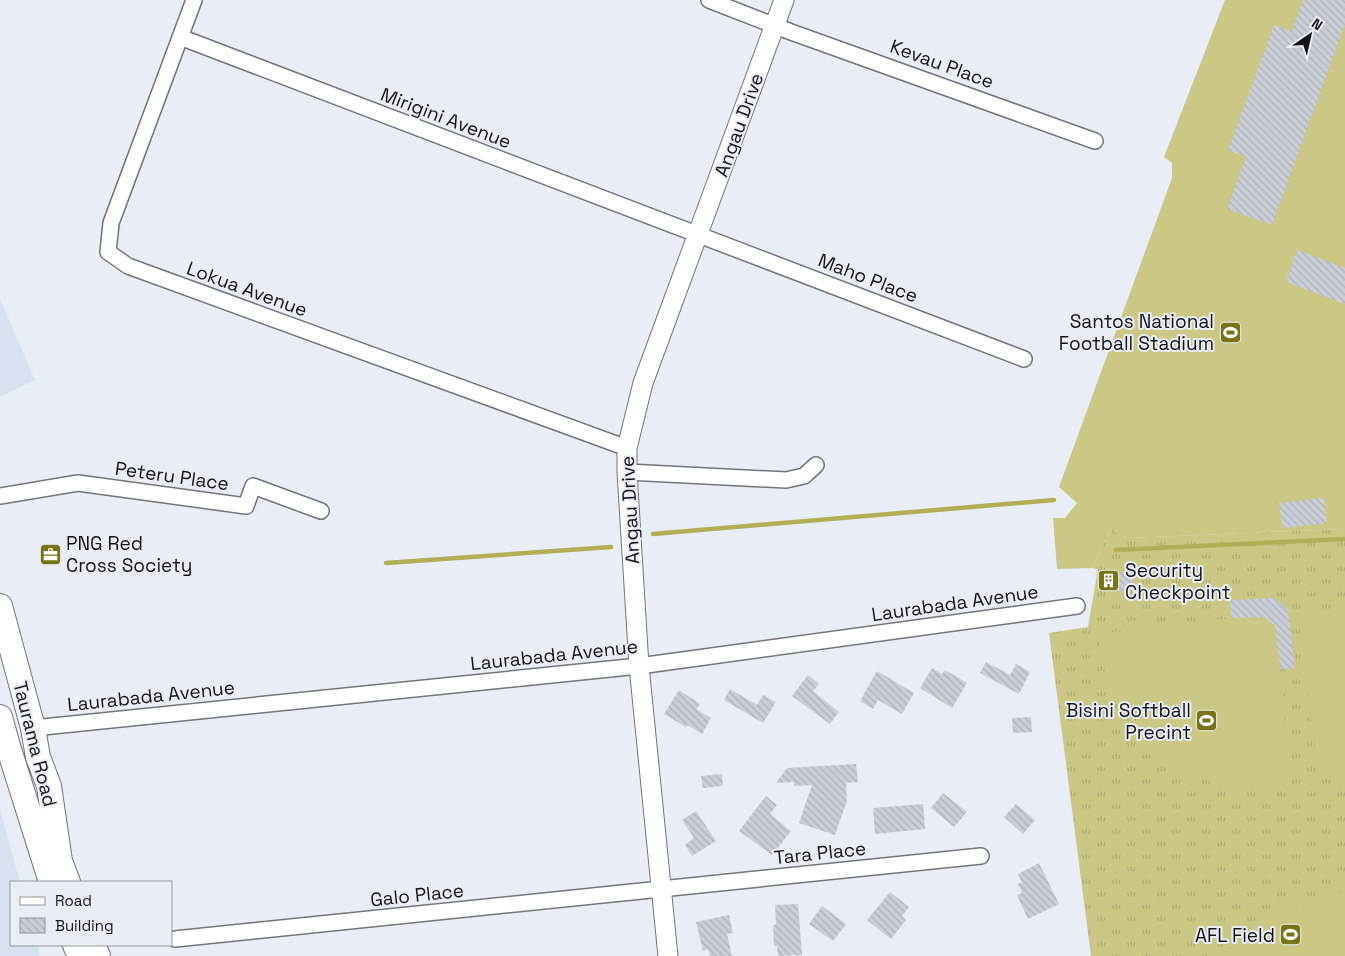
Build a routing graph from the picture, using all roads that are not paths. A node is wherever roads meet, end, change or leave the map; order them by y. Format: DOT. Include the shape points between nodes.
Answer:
graph roads {
  1 [pos="194,0"];
  2 [pos="709,0"];
  3 [pos="784,0"];
  4 [pos="775,25"];
  5 [pos="180,37"];
  6 [pos="1095,141"];
  7 [pos="698,235"];
  8 [pos="1024,359"];
  9 [pos="627,448"];
  10 [pos="816,464"];
  11 [pos="627,472"];
  12 [pos="0,496"];
  13 [pos="321,511"];
  14 [pos="0,606"];
  15 [pos="1077,606"];
  16 [pos="639,666"];
  17 [pos="0,717"];
  18 [pos="33,728"];
  19 [pos="981,856"];
  20 [pos="51,881"];
  21 [pos="68,881"];
  22 [pos="662,890"];
  23 [pos="175,939"];
  24 [pos="668,956"];
  1 -- 5 [label="street, Lokua Avenue"];
  2 -- 4 [label="street, Kevau Place"];
  3 -- 4 [label="street, Angau Drive"];
  4 -- 6 [label="street, Kevau Place"];
  4 -- 7 [label="street, Angau Drive"];
  5 -- 7 [label="street, Mirigini Avenue"];
  5 -- 9 [label="street, Lokua Avenue" via="111,223 108,252 128,266"];
  7 -- 8 [label="street, Maho Place"];
  7 -- 9 [label="street, Angau Drive" via="643,383"];
  9 -- 11 [label="street, Angau Drive"];
  10 -- 11 [label="street" via="804,476 786,480"];
  11 -- 16 [label="street, Angau Drive"];
  12 -- 13 [label="street, Peteru Place" via="78,483 246,506 253,486"];
  14 -- 18 [label="main road, Taurama Road"];
  15 -- 16 [label="street, Laurabada Avenue"];
  16 -- 18 [label="street, Laurabada Avenue"];
  16 -- 22 [label="street, Angau Drive"];
  17 -- 20 [label="main road, Taurama Road"];
  18 -- 21 [label="main road, Taurama Road" via="38,757 49,786 60,861"];
  19 -- 22 [label="street, Tara Place"];
  22 -- 23 [label="street, Galo Place"];
  22 -- 24 [label="street, Angau Drive"];
}
